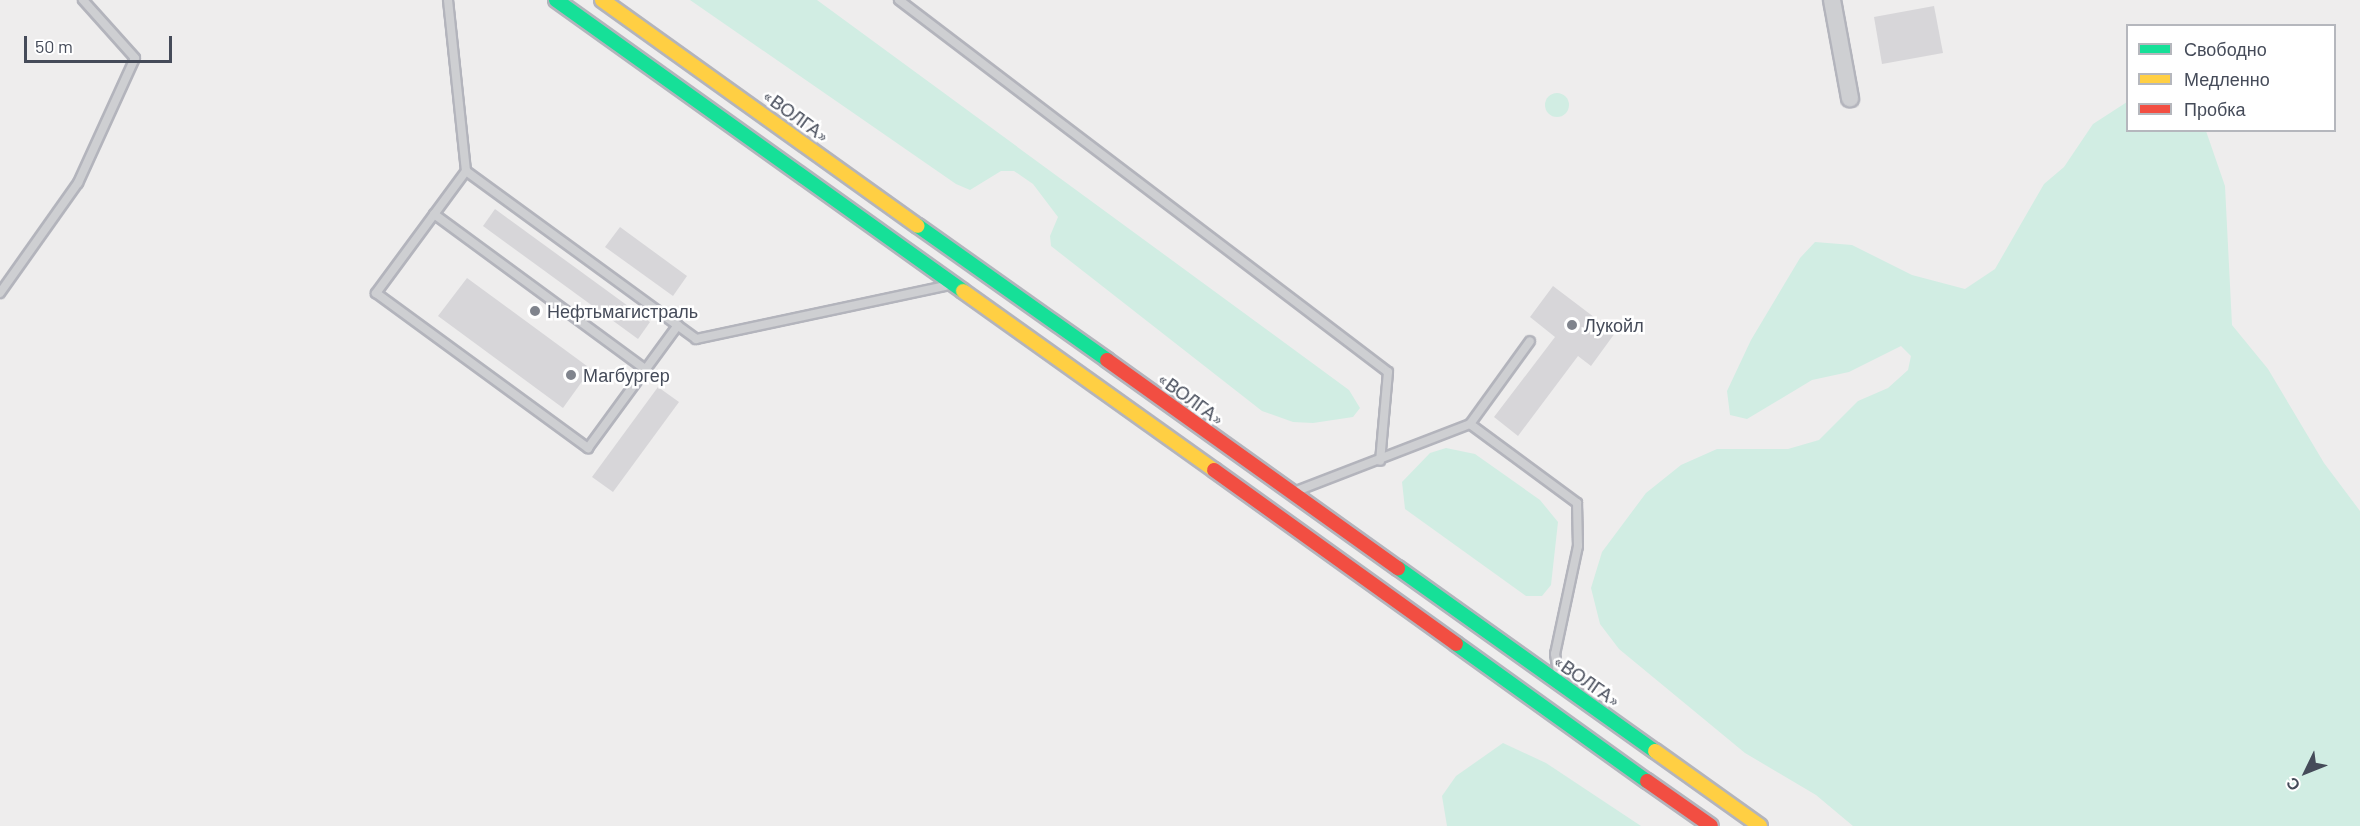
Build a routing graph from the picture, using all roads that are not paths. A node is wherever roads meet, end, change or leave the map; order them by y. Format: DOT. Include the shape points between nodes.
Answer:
graph roads {
  1 [pos="82,0"];
  2 [pos="448,0"];
  3 [pos="556,0"];
  4 [pos="602,0"];
  5 [pos="899,0"];
  6 [pos="1832,0"];
  7 [pos="1850,98"];
  8 [pos="466,171"];
  9 [pos="434,214"];
  10 [pos="949,285"];
  11 [pos="0,293"];
  12 [pos="678,326"];
  13 [pos="1530,341"];
  14 [pos="646,370"];
  15 [pos="1470,424"];
  16 [pos="1380,460"];
  17 [pos="1292,493"];
  18 [pos="1559,684"];
  19 [pos="1711,826"];
  20 [pos="1760,826"];
  1 -- 11 [label="lane" via="135,58 78,183"];
  2 -- 8 [label="lane"];
  3 -- 10 [label="highway"];
  4 -- 17 [label="highway, «ВОЛГА»"];
  5 -- 16 [label="lane" via="1388,372"];
  6 -- 7 [label="street"];
  8 -- 9 [label="lane"];
  8 -- 12 [label="lane"];
  9 -- 14 [label="lane"];
  9 -- 14 [label="lane" via="376,293 588,448"];
  10 -- 12 [label="lane" via="696,339"];
  10 -- 19 [label="highway"];
  12 -- 14 [label="lane"];
  13 -- 15 [label="lane"];
  15 -- 16 [label="lane"];
  15 -- 18 [label="lane" via="1577,503 1578,546 1555,654"];
  16 -- 17 [label="lane"];
  17 -- 18 [label="highway, «ВОЛГА»"];
  18 -- 20 [label="highway, «ВОЛГА»"];
}
